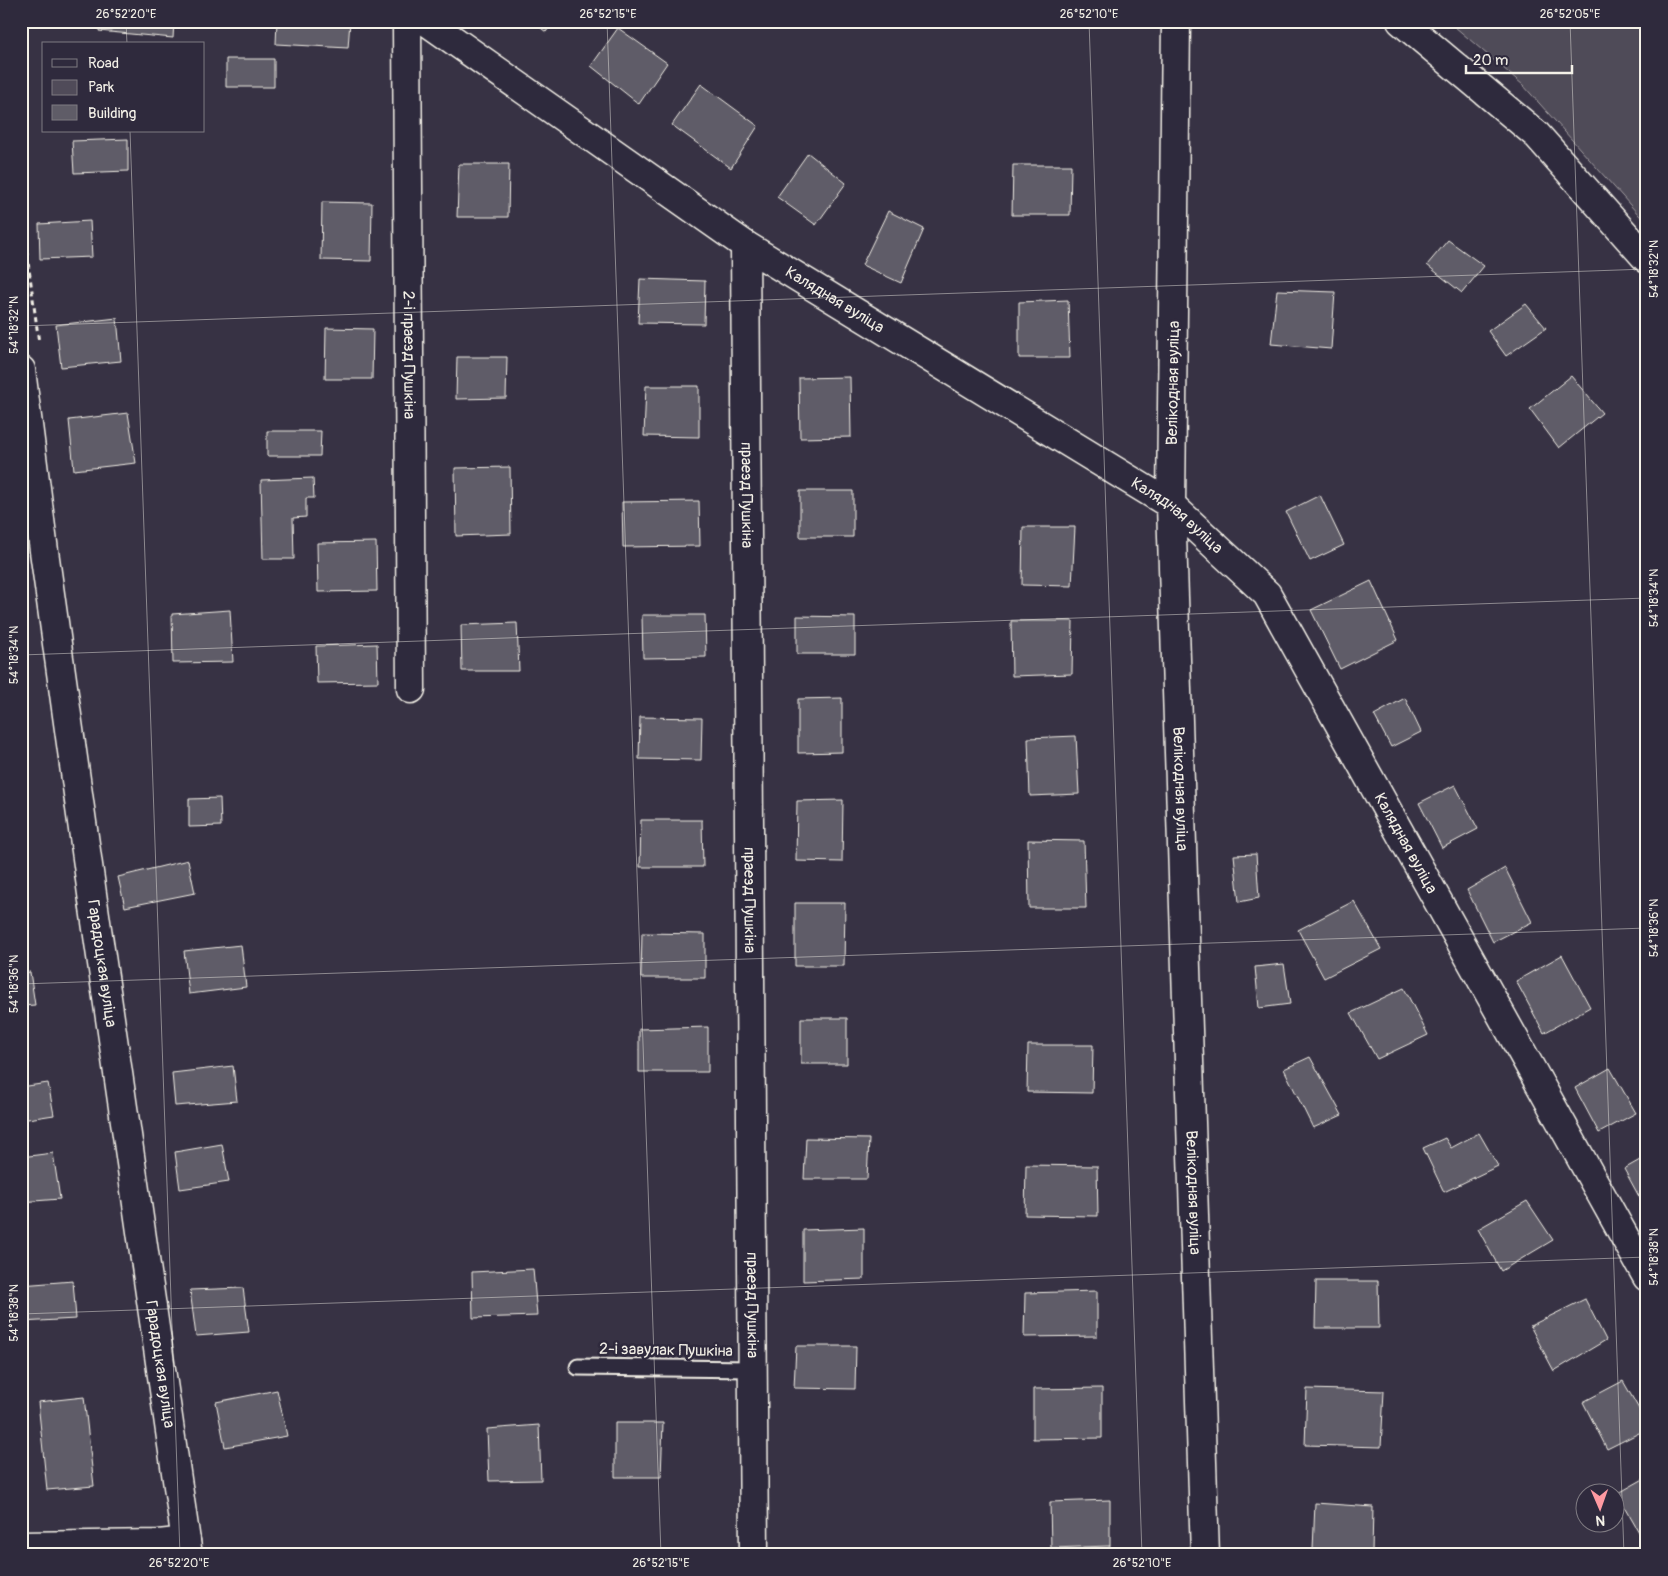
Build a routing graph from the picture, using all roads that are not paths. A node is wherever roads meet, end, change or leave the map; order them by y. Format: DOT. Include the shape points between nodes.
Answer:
graph roads {
  1 [pos="407,21"];
  2 [pos="426,21"];
  3 [pos="1176,21"];
  4 [pos="1401,21"];
  5 [pos="745,245"];
  6 [pos="1647,259"];
  7 [pos="21,370"];
  8 [pos="1171,505"];
  9 [pos="411,689"];
  10 [pos="1647,1277"];
  11 [pos="578,1367"];
  12 [pos="753,1369"];
  13 [pos="21,1546"];
  14 [pos="187,1548"];
  15 [pos="754,1555"];
  16 [pos="1205,1555"];
  1 -- 9 [label="street, 2-і праезд Пушкіна"];
  2 -- 5 [label="street, Калядная вуліца"];
  3 -- 8 [label="street, Велікодная вуліца"];
  4 -- 6 [label="street" via="1537,135"];
  5 -- 8 [label="street, Калядная вуліца"];
  5 -- 12 [label="street, праезд Пушкіна"];
  7 -- 14 [label="street, Гарадоцкая вуліца" via="90,879"];
  8 -- 10 [label="street, Калядная вуліца" via="1267,594"];
  8 -- 16 [label="street, Велікодная вуліца"];
  11 -- 12 [label="lane, 2-і завулак Пушкіна"];
  12 -- 15 [label="street, праезд Пушкіна"];
  13 -- 14 [label="street" via="159,1544"];
}
